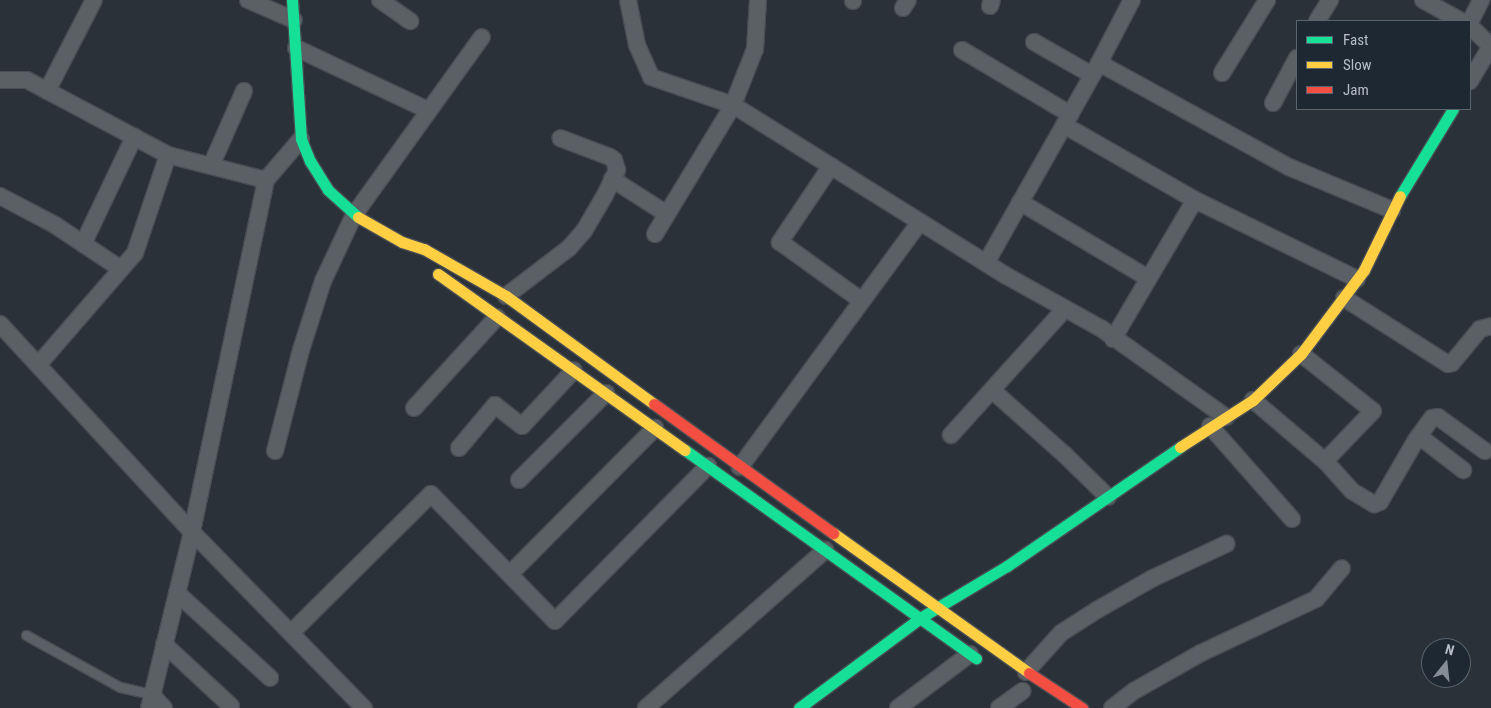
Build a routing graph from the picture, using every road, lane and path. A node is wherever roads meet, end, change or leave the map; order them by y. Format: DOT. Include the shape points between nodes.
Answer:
graph roads {
  1 [pos="94,0"];
  2 [pos="248,0"];
  3 [pos="292,0"];
  4 [pos="380,0"];
  5 [pos="628,0"];
  6 [pos="758,0"];
  7 [pos="1132,0"];
  8 [pos="1266,0"];
  9 [pos="1330,0"];
  10 [pos="1423,0"];
  11 [pos="1481,0"];
  12 [pos="294,20"];
  13 [pos="1318,20"];
  14 [pos="1460,20"];
  15 [pos="1471,20"];
  16 [pos="410,21"];
  17 [pos="1471,27"];
  18 [pos="482,37"];
  19 [pos="1034,42"];
  20 [pos="1491,46"];
  21 [pos="296,48"];
  22 [pos="962,50"];
  23 [pos="1296,60"];
  24 [pos="1095,69"];
  25 [pos="1222,73"];
  26 [pos="1471,79"];
  27 [pos="0,80"];
  28 [pos="47,91"];
  29 [pos="244,91"];
  30 [pos="1273,103"];
  31 [pos="733,105"];
  32 [pos="428,110"];
  33 [pos="1452,110"];
  34 [pos="1067,119"];
  35 [pos="134,137"];
  36 [pos="560,138"];
  37 [pos="301,139"];
  38 [pos="168,156"];
  39 [pos="211,166"];
  40 [pos="831,166"];
  41 [pos="612,179"];
  42 [pos="266,180"];
  43 [pos="0,196"];
  44 [pos="1195,200"];
  45 [pos="1020,202"];
  46 [pos="1392,210"];
  47 [pos="354,214"];
  48 [pos="667,214"];
  49 [pos="920,222"];
  50 [pos="655,234"];
  51 [pos="402,242"];
  52 [pos="83,244"];
  53 [pos="986,263"];
  54 [pos="121,269"];
  55 [pos="1148,278"];
  56 [pos="1357,279"];
  57 [pos="506,296"];
  58 [pos="1344,298"];
  59 [pos="862,301"];
  60 [pos="1065,309"];
  61 [pos="497,317"];
  62 [pos="0,324"];
  63 [pos="1491,326"];
  64 [pos="1113,338"];
  65 [pos="1301,354"];
  66 [pos="38,365"];
  67 [pos="574,370"];
  68 [pos="992,390"];
  69 [pos="606,393"];
  70 [pos="1253,400"];
  71 [pos="414,408"];
  72 [pos="1226,417"];
  73 [pos="1210,426"];
  74 [pos="655,428"];
  75 [pos="951,435"];
  76 [pos="1419,436"];
  77 [pos="458,448"];
  78 [pos="1485,450"];
  79 [pos="275,451"];
  80 [pos="1325,461"];
  81 [pos="708,466"];
  82 [pos="740,467"];
  83 [pos="1463,470"];
  84 [pos="519,480"];
  85 [pos="1108,497"];
  86 [pos="1292,519"];
  87 [pos="192,532"];
  88 [pos="1226,544"];
  89 [pos="825,550"];
  90 [pos="1342,568"];
  91 [pos="510,574"];
  92 [pos="177,593"];
  93 [pos="938,607"];
  94 [pos="920,618"];
  95 [pos="291,633"];
  96 [pos="26,635"];
  97 [pos="164,644"];
  98 [pos="970,654"];
  99 [pos="985,665"];
  100 [pos="1026,672"];
  101 [pos="270,678"];
  102 [pos="1024,692"];
  103 [pos="150,701"];
  104 [pos="231,706"];
  105 [pos="164,708"];
  106 [pos="364,708"];
  107 [pos="646,708"];
  108 [pos="799,708"];
  109 [pos="898,708"];
  110 [pos="999,708"];
  111 [pos="1082,708"];
  112 [pos="1112,708"];
  1 -- 28 [label="street"];
  2 -- 12 [label="street"];
  3 -- 12 [label="main road"];
  4 -- 16 [label="street"];
  5 -- 31 [label="street" via="637,45 651,77"];
  6 -- 31 [label="street" via="755,49"];
  7 -- 24 [label="street"];
  8 -- 25 [label="street"];
  9 -- 13 [label="street"];
  10 -- 14 [label="street"];
  11 -- 15 [label="street"];
  12 -- 21 [label="main road"];
  17 -- 20 [label="street"];
  18 -- 32 [label="street"];
  19 -- 24 [label="street"];
  20 -- 26 [label="street"];
  21 -- 32 [label="street"];
  21 -- 37 [label="main road"];
  22 -- 34 [label="street"];
  23 -- 30 [label="street"];
  24 -- 34 [label="street"];
  24 -- 46 [label="street" via="1289,166"];
  27 -- 28 [label="street" via="27,80"];
  28 -- 35 [label="street"];
  29 -- 39 [label="street"];
  31 -- 40 [label="street"];
  31 -- 48 [label="street"];
  32 -- 47 [label="street"];
  33 -- 46 [label="main road"];
  34 -- 44 [label="street"];
  34 -- 45 [label="street"];
  35 -- 38 [label="street"];
  35 -- 52 [label="street"];
  36 -- 41 [label="street" via="614,160 616,170"];
  37 -- 42 [label="street"];
  37 -- 47 [label="main road" via="328,190"];
  38 -- 39 [label="street"];
  38 -- 54 [label="street" via="135,254"];
  39 -- 42 [label="street"];
  40 -- 49 [label="street"];
  40 -- 59 [label="street" via="780,242"];
  41 -- 48 [label="street"];
  41 -- 57 [label="street" via="584,231 569,248"];
  42 -- 87 [label="street"];
  43 -- 52 [label="street"];
  44 -- 55 [label="street"];
  44 -- 56 [label="street"];
  45 -- 53 [label="street"];
  45 -- 55 [label="street"];
  46 -- 56 [label="main road"];
  47 -- 51 [label="main road"];
  47 -- 79 [label="street" via="323,281"];
  48 -- 50 [label="street"];
  49 -- 53 [label="street"];
  49 -- 59 [label="street"];
  51 -- 57 [label="main road" via="424,249"];
  51 -- 61 [label="main road" via="422,262"];
  52 -- 54 [label="street"];
  53 -- 60 [label="street"];
  54 -- 66 [label="street"];
  55 -- 64 [label="street"];
  56 -- 58 [label="main road"];
  57 -- 82 [label="main road"];
  58 -- 63 [label="street" via="1448,364 1452,364 1480,329"];
  58 -- 65 [label="main road"];
  59 -- 82 [label="street"];
  60 -- 64 [label="street"];
  60 -- 68 [label="street"];
  61 -- 67 [label="main road"];
  61 -- 71 [label="street"];
  62 -- 66 [label="street"];
  64 -- 72 [label="street"];
  65 -- 70 [label="main road"];
  65 -- 80 [label="street" via="1373,411"];
  66 -- 87 [label="street"];
  67 -- 69 [label="main road"];
  67 -- 77 [label="street" via="522,426 495,406"];
  68 -- 75 [label="street"];
  68 -- 85 [label="street"];
  69 -- 74 [label="main road"];
  69 -- 84 [label="street"];
  70 -- 72 [label="main road"];
  70 -- 80 [label="street"];
  72 -- 73 [label="main road"];
  73 -- 85 [label="main road"];
  73 -- 86 [label="street"];
  74 -- 81 [label="main road"];
  74 -- 91 [label="street"];
  76 -- 78 [label="street" via="1428,422 1438,417"];
  76 -- 80 [label="street" via="1380,502 1374,504 1352,491"];
  76 -- 83 [label="street"];
  81 -- 89 [label="main road"];
  81 -- 91 [label="street" via="555,621"];
  82 -- 93 [label="main road"];
  85 -- 93 [label="main road" via="1007,566"];
  87 -- 92 [label="street"];
  87 -- 95 [label="street"];
  88 -- 100 [label="street" via="1153,578 1061,633"];
  89 -- 94 [label="main road"];
  89 -- 107 [label="street"];
  90 -- 112 [label="street" via="1316,599 1201,653 1134,691"];
  91 -- 95 [label="street" via="431,494"];
  92 -- 97 [label="street"];
  92 -- 101 [label="street"];
  93 -- 94 [label="main road"];
  93 -- 100 [label="main road"];
  94 -- 98 [label="main road"];
  94 -- 108 [label="main road"];
  95 -- 106 [label="street"];
  96 -- 103 [label="lane"];
  97 -- 103 [label="street"];
  97 -- 104 [label="street"];
  98 -- 99 [label="main road"];
  98 -- 109 [label="street"];
  100 -- 111 [label="main road"];
  102 -- 110 [label="street"];
  103 -- 105 [label="street"];
}
